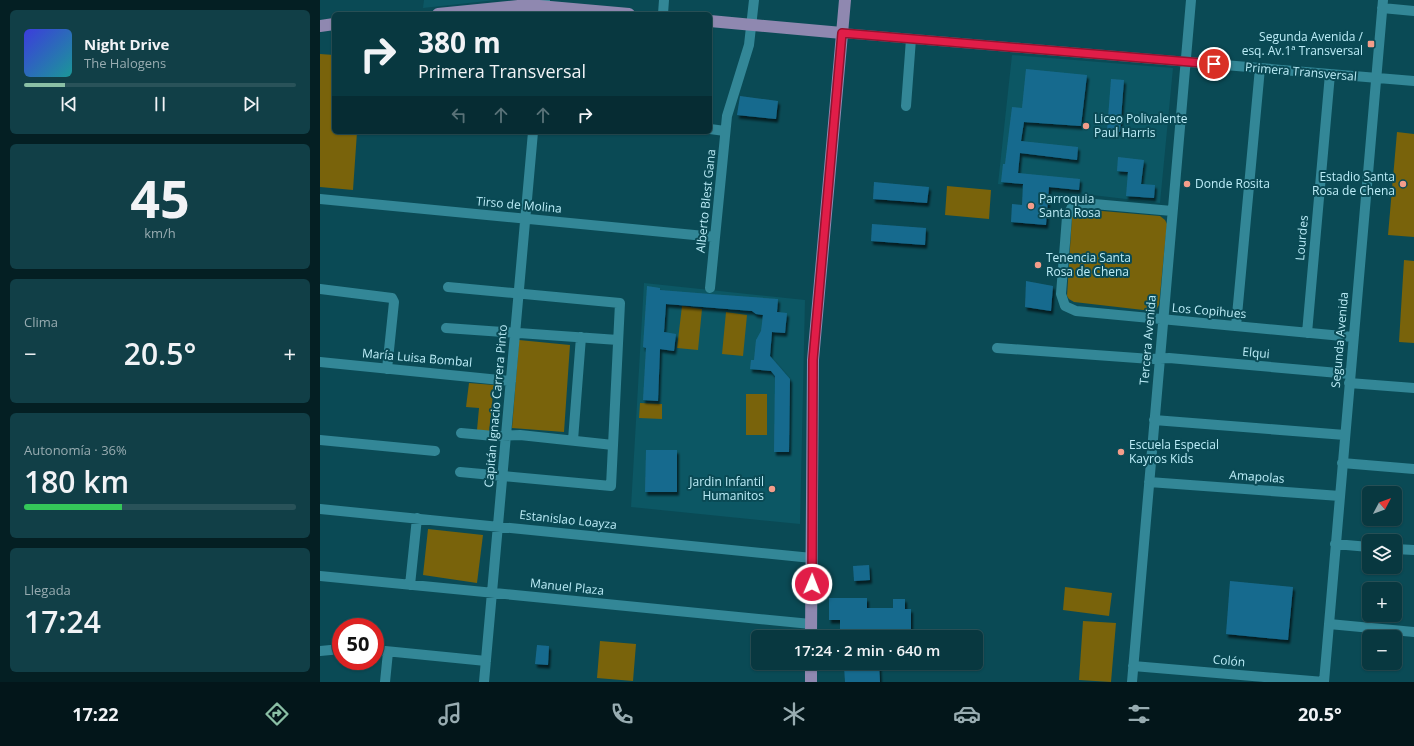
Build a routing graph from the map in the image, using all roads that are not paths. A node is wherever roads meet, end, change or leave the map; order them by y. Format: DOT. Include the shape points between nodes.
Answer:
graph roads {
  1 [pos="664,0"];
  2 [pos="754,0"];
  3 [pos="844,0"];
  4 [pos="1191,0"];
  5 [pos="1382,4"];
  6 [pos="545,7"];
  7 [pos="1414,11"];
  8 [pos="460,12"];
  9 [pos="605,12"];
  10 [pos="663,12"];
  11 [pos="712,21"];
  12 [pos="332,24"];
  13 [pos="752,25"];
  14 [pos="320,26"];
  15 [pos="842,33"];
  16 [pos="911,39"];
  17 [pos="1185,62"];
  18 [pos="1260,68"];
  19 [pos="1330,74"];
  20 [pos="1375,78"];
  21 [pos="1414,81"];
  22 [pos="906,106"];
  23 [pos="712,129"];
  24 [pos="725,130"];
  25 [pos="533,134"];
  26 [pos="320,199"];
  27 [pos="1172,211"];
  28 [pos="526,219"];
  29 [pos="715,237"];
  30 [pos="448,287"];
  31 [pos="710,288"];
  32 [pos="320,289"];
  33 [pos="519,293"];
  34 [pos="1163,320"];
  35 [pos="1236,326"];
  36 [pos="446,328"];
  37 [pos="516,333"];
  38 [pos="1307,333"];
  39 [pos="1353,337"];
  40 [pos="581,338"];
  41 [pos="618,340"];
  42 [pos="997,348"];
  43 [pos="1159,358"];
  44 [pos="320,362"];
  45 [pos="387,369"];
  46 [pos="1350,378"];
  47 [pos="512,380"];
  48 [pos="1414,388"];
  49 [pos="1154,420"];
  50 [pos="461,433"];
  51 [pos="1345,435"];
  52 [pos="507,436"];
  53 [pos="320,440"];
  54 [pos="573,440"];
  55 [pos="613,444"];
  56 [pos="435,451"];
  57 [pos="1342,463"];
  58 [pos="1414,469"];
  59 [pos="460,472"];
  60 [pos="503,475"];
  61 [pos="1149,482"];
  62 [pos="1340,496"];
  63 [pos="320,509"];
  64 [pos="417,518"];
  65 [pos="499,526"];
  66 [pos="1336,544"];
  67 [pos="1362,546"];
  68 [pos="1402,549"];
  69 [pos="1414,550"];
  70 [pos="812,558"];
  71 [pos="320,576"];
  72 [pos="410,585"];
  73 [pos="493,593"];
  74 [pos="811,624"];
  75 [pos="1329,624"];
  76 [pos="811,630"];
  77 [pos="1414,632"];
  78 [pos="332,650"];
  79 [pos="320,651"];
  80 [pos="384,651"];
  81 [pos="388,652"];
  82 [pos="486,661"];
  83 [pos="1133,666"];
  84 [pos="811,670"];
  85 [pos="1210,677"];
  86 [pos="385,682"];
  87 [pos="484,682"];
  88 [pos="811,682"];
  89 [pos="1132,682"];
  90 [pos="1324,682"];
  1 -- 10 [label="street"];
  2 -- 13 [label="street, Alberto Blest Gana"];
  3 -- 15 [label="main road"];
  4 -- 17 [label="street, Tercera Avenida"];
  5 -- 7 [label="street"];
  5 -- 20 [label="street, Segunda Avenida"];
  6 -- 8 [label="main road" via="524,6"];
  6 -- 9 [label="main road"];
  11 -- 13 [label="main road, Primera Transversal"];
  12 -- 14 [label="main road"];
  13 -- 15 [label="main road, Primera Transversal"];
  13 -- 24 [label="street, Alberto Blest Gana" via="746,53 728,108"];
  15 -- 16 [label="street, Primera Transversal"];
  15 -- 70 [label="main road" via="814,338"];
  16 -- 17 [label="street, Primera Transversal"];
  16 -- 22 [label="street"];
  17 -- 18 [label="street, Primera Transversal"];
  17 -- 27 [label="street, Tercera Avenida"];
  18 -- 19 [label="street, Primera Transversal"];
  18 -- 35 [label="street"];
  19 -- 20 [label="street, Primera Transversal"];
  19 -- 38 [label="street, Lourdes"];
  20 -- 21 [label="street, Primera Transversal"];
  20 -- 39 [label="street, Segunda Avenida"];
  23 -- 24 [label="street"];
  24 -- 29 [label="street, Alberto Blest Gana"];
  25 -- 28 [label="street, Capitán Ignacio Carrera Pinto"];
  26 -- 28 [label="street, Tirso de Molina"];
  27 -- 34 [label="street, Tercera Avenida"];
  27 -- 34 [label="street, Los Copihues" via="1083,203 1072,206 1067,217 1061,294 1065,306 1072,310"];
  28 -- 29 [label="street, Tirso de Molina"];
  28 -- 33 [label="street, Capitán Ignacio Carrera Pinto"];
  29 -- 31 [label="street, Alberto Blest Gana"];
  30 -- 33 [label="street"];
  32 -- 45 [label="street" via="392,298 394,302"];
  33 -- 37 [label="street, Capitán Ignacio Carrera Pinto"];
  33 -- 41 [label="street" via="620,303"];
  34 -- 35 [label="street, Los Copihues"];
  34 -- 43 [label="street, Tercera Avenida"];
  35 -- 38 [label="street, Los Copihues"];
  36 -- 37 [label="street"];
  37 -- 40 [label="street"];
  37 -- 47 [label="street, Capitán Ignacio Carrera Pinto"];
  38 -- 39 [label="street, Los Copihues"];
  39 -- 46 [label="street, Segunda Avenida"];
  40 -- 41 [label="street"];
  40 -- 54 [label="street"];
  41 -- 55 [label="street"];
  42 -- 43 [label="street, Elqui"];
  43 -- 46 [label="street, Elqui"];
  43 -- 49 [label="street, Tercera Avenida"];
  44 -- 45 [label="street, María Luisa Bombal"];
  45 -- 47 [label="street, María Luisa Bombal"];
  46 -- 48 [label="street, Elqui"];
  46 -- 51 [label="street, Segunda Avenida"];
  47 -- 52 [label="street, Capitán Ignacio Carrera Pinto"];
  49 -- 51 [label="street"];
  49 -- 61 [label="street, Tercera Avenida"];
  50 -- 52 [label="street"];
  51 -- 57 [label="street, Segunda Avenida"];
  52 -- 54 [label="street"];
  52 -- 60 [label="street, Capitán Ignacio Carrera Pinto"];
  53 -- 56 [label="street"];
  54 -- 55 [label="street"];
  55 -- 60 [label="street" via="611,486"];
  57 -- 58 [label="street"];
  57 -- 62 [label="street, Segunda Avenida"];
  59 -- 60 [label="street"];
  60 -- 65 [label="street, Capitán Ignacio Carrera Pinto"];
  61 -- 62 [label="street, Amapolas"];
  61 -- 83 [label="street, Tercera Avenida"];
  62 -- 66 [label="street, Segunda Avenida"];
  63 -- 64 [label="street, Estanislao Loayza"];
  64 -- 65 [label="street, Estanislao Loayza"];
  64 -- 72 [label="street"];
  65 -- 70 [label="street, Estanislao Loayza"];
  65 -- 73 [label="street, Capitán Ignacio Carrera Pinto"];
  66 -- 67 [label="street"];
  66 -- 75 [label="street, Segunda Avenida"];
  68 -- 69 [label="street"];
  70 -- 74 [label="main road"];
  71 -- 72 [label="street, Manuel Plaza"];
  72 -- 73 [label="street, Manuel Plaza"];
  73 -- 74 [label="street, Manuel Plaza"];
  73 -- 82 [label="street, Capitán Ignacio Carrera Pinto"];
  74 -- 76 [label="main road"];
  75 -- 77 [label="street"];
  75 -- 90 [label="street, Segunda Avenida"];
  78 -- 79 [label="street"];
  80 -- 81 [label="street"];
  81 -- 82 [label="street"];
  81 -- 86 [label="street"];
  82 -- 87 [label="street, Capitán Ignacio Carrera Pinto"];
  83 -- 85 [label="street, Colón"];
  83 -- 89 [label="street, Tercera Avenida"];
  84 -- 88 [label="main road"];
  85 -- 90 [label="street, Colón"];
}
